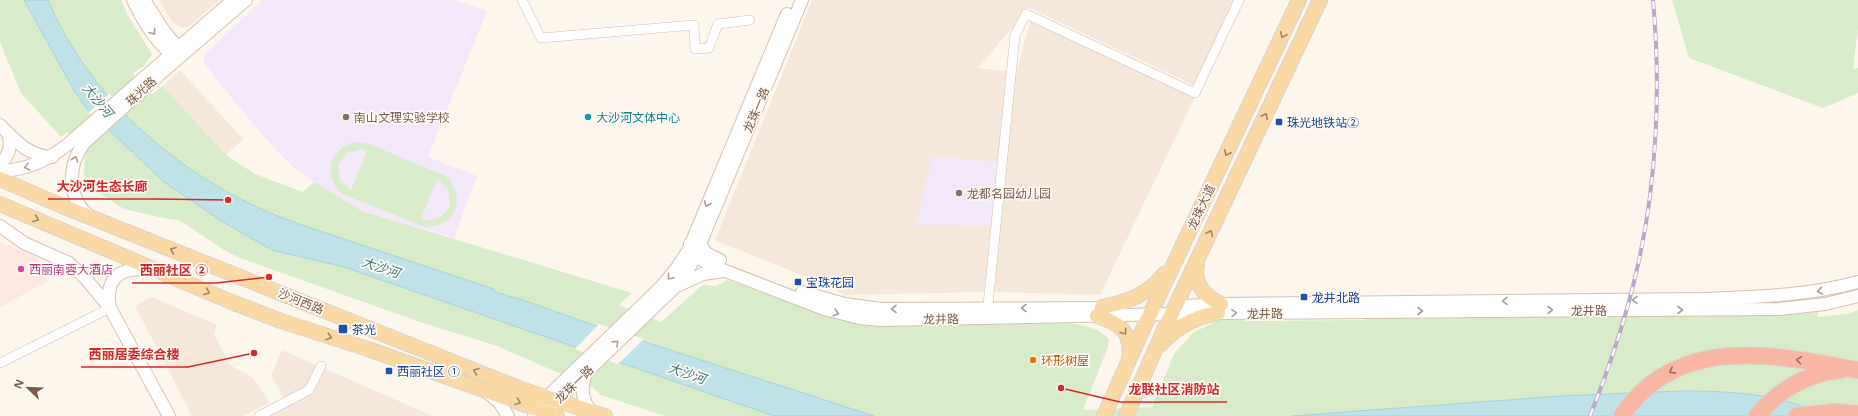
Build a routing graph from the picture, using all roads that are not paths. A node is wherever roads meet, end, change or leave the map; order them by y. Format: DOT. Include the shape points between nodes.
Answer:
graph roads {
  1 [pos="133,0"];
  2 [pos="144,0"];
  3 [pos="233,0"];
  4 [pos="246,0"];
  5 [pos="522,0"];
  6 [pos="793,0"];
  7 [pos="802,0"];
  8 [pos="1239,0"];
  9 [pos="1299,0"];
  10 [pos="1320,0"];
  11 [pos="750,20"];
  12 [pos="176,53"];
  13 [pos="4,129"];
  14 [pos="81,140"];
  15 [pos="52,157"];
  16 [pos="0,164"];
  17 [pos="0,171"];
  18 [pos="0,179"];
  19 [pos="0,204"];
  20 [pos="92,218"];
  21 [pos="2,229"];
  22 [pos="696,247"];
  23 [pos="1181,248"];
  24 [pos="1198,257"];
  25 [pos="162,272"];
  26 [pos="729,272"];
  27 [pos="1858,282"];
  28 [pos="674,288"];
  29 [pos="1858,296"];
  30 [pos="110,308"];
  31 [pos="1219,308"];
  32 [pos="1173,310"];
  33 [pos="1151,311"];
  34 [pos="1099,312"];
  35 [pos="987,313"];
  36 [pos="1154,352"];
  37 [pos="1128,362"];
  38 [pos="0,363"];
  39 [pos="321,366"];
  40 [pos="589,369"];
  41 [pos="1855,369"];
  42 [pos="484,390"];
  43 [pos="552,399"];
  44 [pos="546,412"];
  45 [pos="1128,412"];
  46 [pos="600,414"];
  47 [pos="1858,414"];
  48 [pos="169,416"];
  49 [pos="258,416"];
  50 [pos="508,416"];
  51 [pos="1104,416"];
  52 [pos="1622,416"];
  53 [pos="1758,416"];
  54 [pos="1797,416"];
  1 -- 12 [label="street, one-way" via="153,33"];
  2 -- 12 [label="street"];
  3 -- 12 [label="street, 珠光路"];
  4 -- 12 [label="street, 珠光路"];
  5 -- 11 [label="street" via="541,38 694,26 695,49 709,48 718,24"];
  6 -- 22 [label="street, 龙珠一路, one-way"];
  7 -- 22 [label="street, 龙珠一路"];
  8 -- 35 [label="street" via="1195,94 1026,14 1015,35"];
  9 -- 23 [label="main road, 龙珠大道, one-way"];
  24 -- 10 [label="main road, 龙珠大道, one-way"];
  12 -- 14 [label="street, 珠光路"];
  13 -- 15 [label="street" via="27,150 42,157"];
  13 -- 16 [label="street" via="11,144"];
  14 -- 15 [label="street, 珠光路"];
  20 -- 14 [label="street, 珠光路, one-way" via="76,202 73,191 72,168"];
  15 -- 17 [label="street, 珠光路, one-way" via="31,167"];
  18 -- 20 [label="main road, 沙河西路"];
  19 -- 25 [label="main road, 沙河西路, one-way"];
  43 -- 20 [label="main road, 沙河西路, one-way" via="513,386"];
  21 -- 30 [label="street" via="24,243 74,267"];
  22 -- 26 [label="street, 龙井路" via="704,262"];
  22 -- 28 [label="street, 龙珠一路" via="687,272"];
  35 -- 22 [label="street, 龙井路, one-way" via="881,309 814,297 717,259"];
  22 -- 43 [label="street, 龙珠一路, one-way" via="667,281"];
  23 -- 33 [label="main road, 龙珠大道"];
  23 -- 34 [label="main road" via="1163,275 1150,288"];
  24 -- 31 [label="main road" via="1198,282"];
  24 -- 32 [label="main road, 龙珠大道"];
  25 -- 30 [label="street" via="133,269 121,272 109,291"];
  25 -- 42 [label="main road, 沙河西路, one-way" via="281,321"];
  26 -- 28 [label="street" via="703,274"];
  26 -- 35 [label="street, 龙井路, one-way" via="824,309 860,318 880,320"];
  27 -- 31 [label="street, 龙井路, one-way" via="1806,294 1776,297"];
  40 -- 28 [label="street, 龙珠一路, one-way"];
  31 -- 29 [label="street, 龙井路, one-way" via="1780,309 1825,304"];
  30 -- 38 [label="street"];
  30 -- 48 [label="street"];
  31 -- 32 [label="street, 龙井路"];
  31 -- 36 [label="main road" via="1184,325"];
  32 -- 33 [label="street, 龙井路"];
  32 -- 36 [label="main road, 龙珠大道"];
  33 -- 34 [label="street, 龙井路"];
  33 -- 37 [label="main road, 龙珠大道"];
  34 -- 35 [label="street, 龙井路"];
  34 -- 37 [label="main road, one-way" via="1122,328 1129,343"];
  36 -- 45 [label="main road, 龙珠大道"];
  37 -- 51 [label="main road, 龙珠大道"];
  39 -- 49 [label="street" via="309,390"];
  40 -- 43 [label="street, 龙珠一路"];
  40 -- 46 [label="street" via="583,382 583,391 587,405"];
  41 -- 52 [label="highway, one-way" via="1758,355 1711,358 1685,365 1659,379 1639,396"];
  41 -- 53 [label="highway" via="1824,372 1801,380 1780,393"];
  42 -- 44 [label="main road, 沙河西路, one-way"];
  42 -- 50 [label="street" via="499,402"];
  43 -- 44 [label="street, 龙珠一路"];
  43 -- 46 [label="main road, 沙河西路"];
  47 -- 54 [label="highway" via="1834,412"];
}
